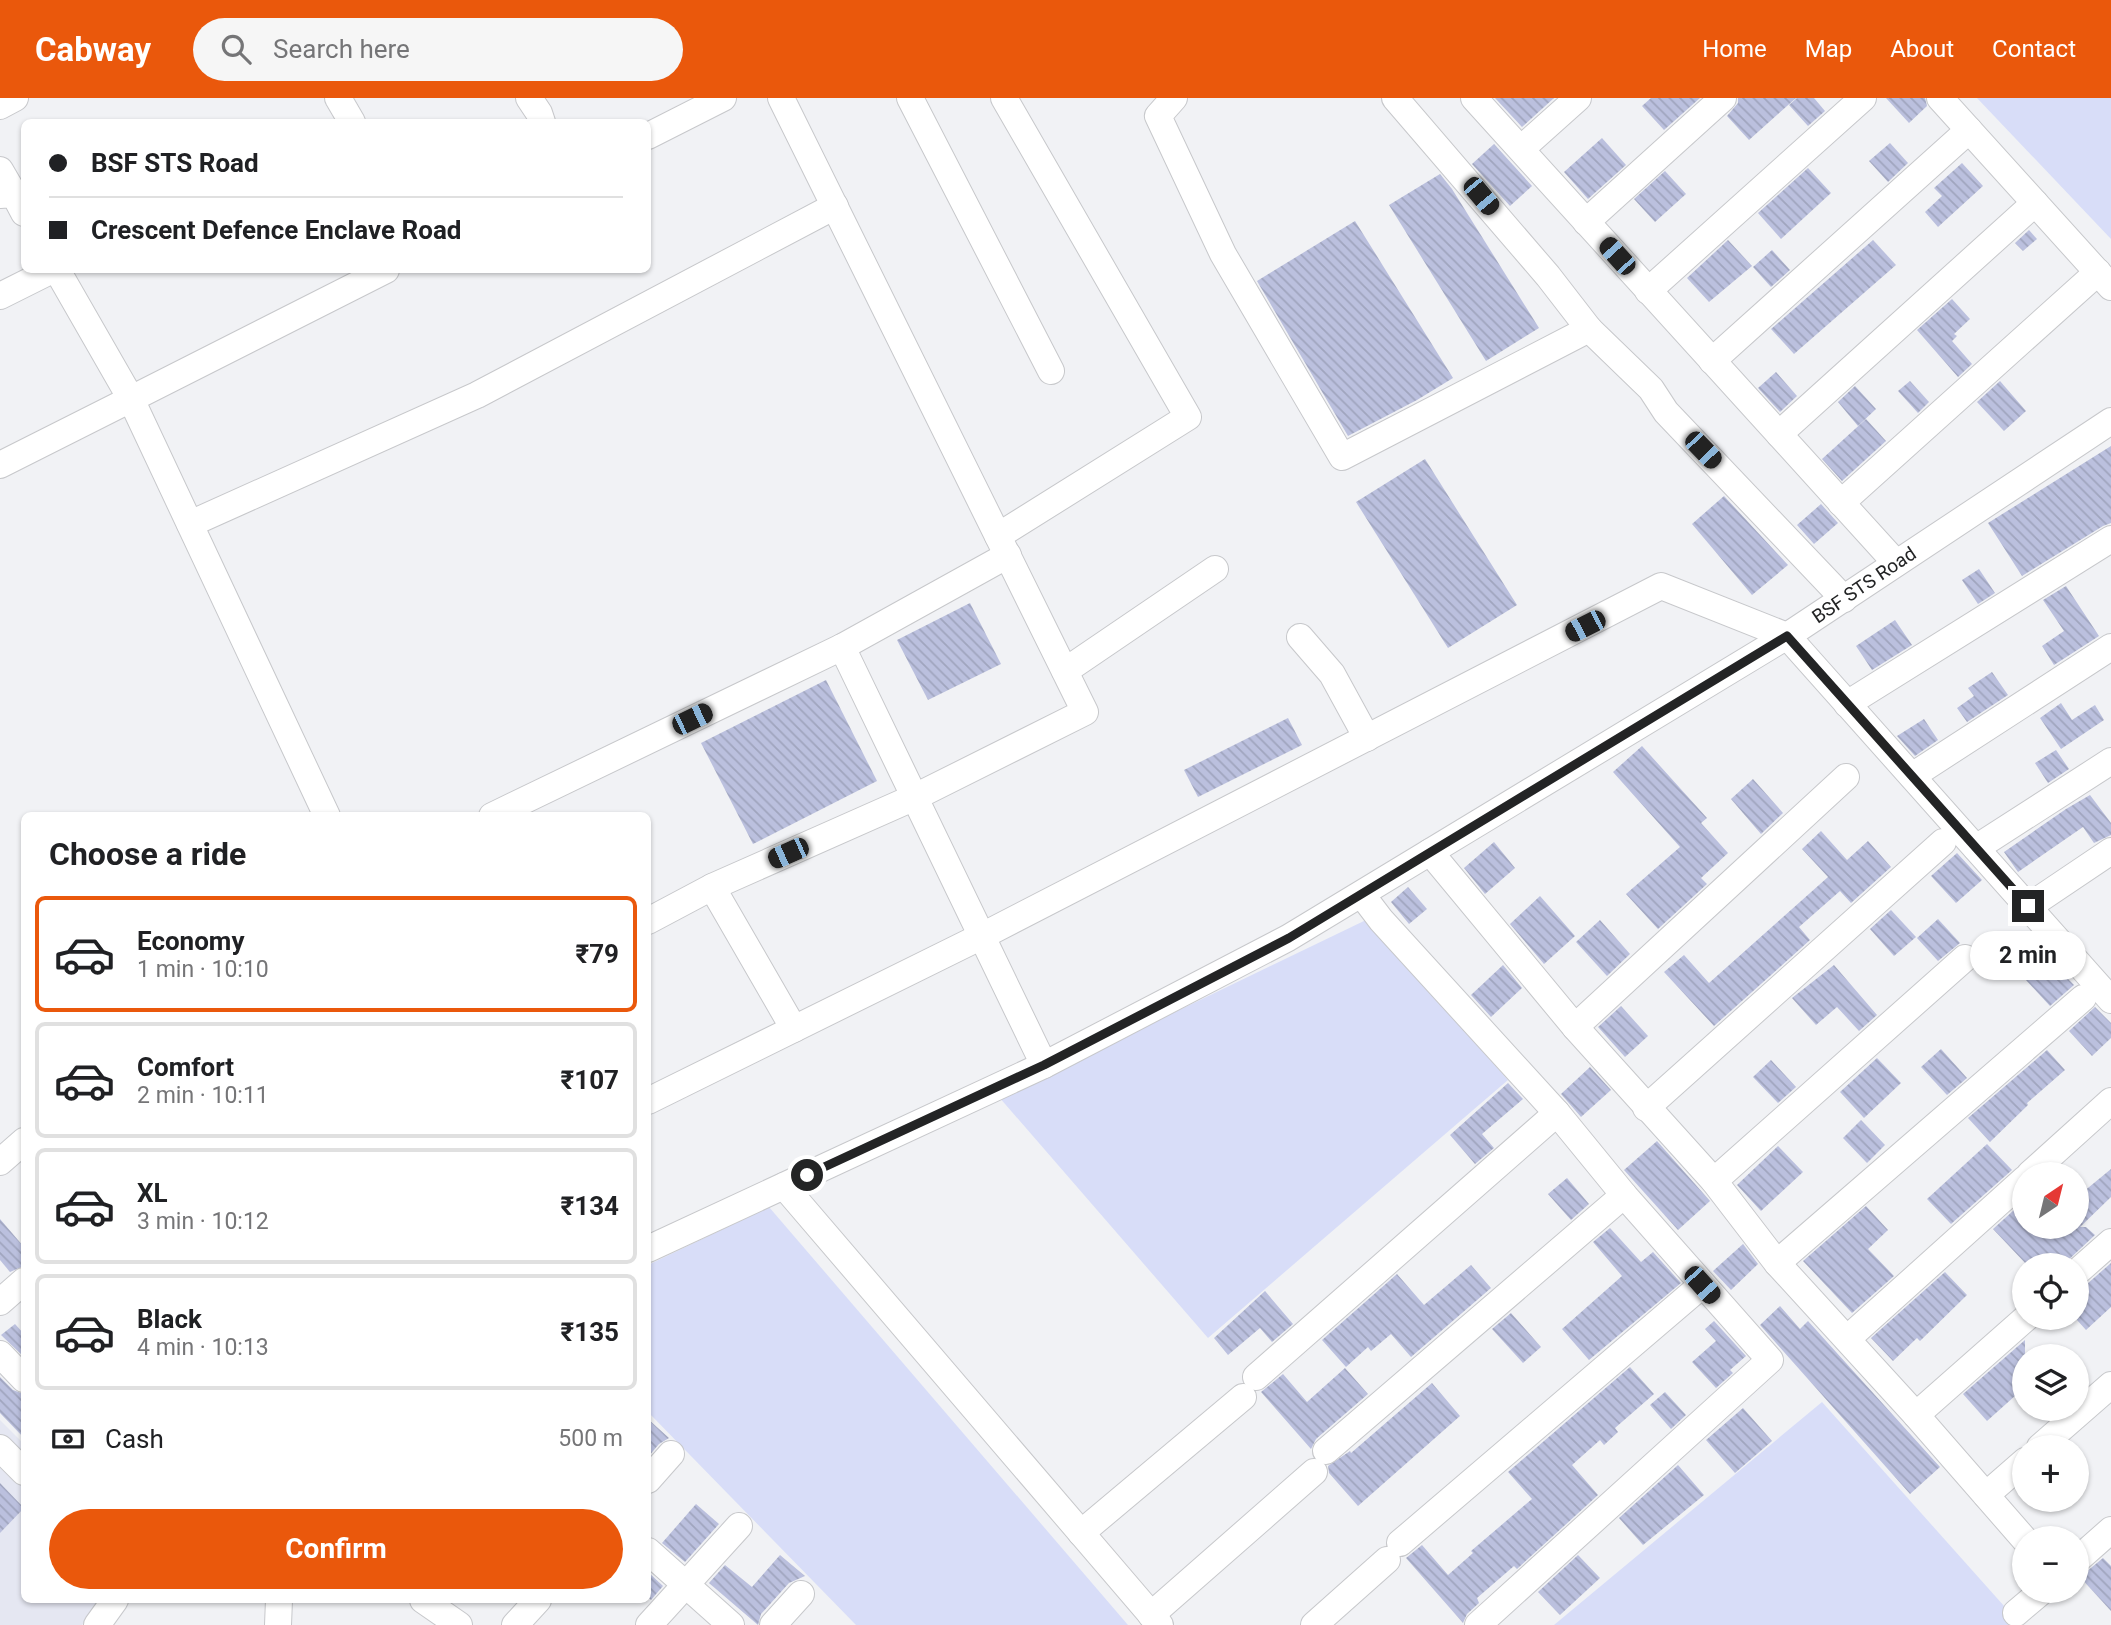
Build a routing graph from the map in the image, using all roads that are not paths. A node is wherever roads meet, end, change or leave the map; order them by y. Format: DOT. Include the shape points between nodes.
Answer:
graph roads {
  1 [pos="15,98"];
  2 [pos="338,98"];
  3 [pos="529,98"];
  4 [pos="723,98"];
  5 [pos="780,98"];
  6 [pos="910,98"];
  7 [pos="1004,98"];
  8 [pos="1174,98"];
  9 [pos="1395,98"];
  10 [pos="1474,98"];
  11 [pos="1578,98"];
  12 [pos="1723,98"];
  13 [pos="1863,98"];
  14 [pos="1940,98"];
  15 [pos="0,106"];
  16 [pos="350,119"];
  17 [pos="540,119"];
  18 [pos="1969,130"];
  19 [pos="651,134"];
  20 [pos="1521,149"];
  21 [pos="0,170"];
  22 [pos="13,201"];
  23 [pos="2035,203"];
  24 [pos="835,206"];
  25 [pos="1586,222"];
  26 [pos="49,273"];
  27 [pos="57,273"];
  28 [pos="380,273"];
  29 [pos="2104,279"];
  30 [pos="1648,290"];
  31 [pos="0,296"];
  32 [pos="1589,330"];
  33 [pos="1712,361"];
  34 [pos="1051,371"];
  35 [pos="131,399"];
  36 [pos="2111,421"];
  37 [pos="1779,434"];
  38 [pos="0,465"];
  39 [pos="1841,503"];
  40 [pos="190,524"];
  41 [pos="2111,539"];
  42 [pos="1003,545"];
  43 [pos="1896,563"];
  44 [pos="1215,569"];
  45 [pos="1844,598"];
  46 [pos="1787,636"];
  47 [pos="1300,637"];
  48 [pos="842,647"];
  49 [pos="2111,648"];
  50 [pos="1065,671"];
  51 [pos="1847,704"];
  52 [pos="1367,738"];
  53 [pos="2111,761"];
  54 [pos="1912,776"];
  55 [pos="1846,777"];
  56 [pos="915,797"];
  57 [pos="325,812"];
  58 [pos="500,812"];
  59 [pos="1942,842"];
  60 [pos="1976,848"];
  61 [pos="1430,852"];
  62 [pos="2111,852"];
  63 [pos="712,887"];
  64 [pos="1362,895"];
  65 [pos="2028,906"];
  66 [pos="651,920"];
  67 [pos="982,936"];
  68 [pos="1965,958"];
  69 [pos="2083,998"];
  70 [pos="2111,1000"];
  71 [pos="1575,1027"];
  72 [pos="794,1029"];
  73 [pos="1044,1065"];
  74 [pos="651,1100"];
  75 [pos="2111,1101"];
  76 [pos="1646,1108"];
  77 [pos="1557,1113"];
  78 [pos="21,1144"];
  79 [pos="0,1162"];
  80 [pos="2043,1162"];
  81 [pos="1714,1181"];
  82 [pos="784,1186"];
  83 [pos="2012,1191"];
  84 [pos="1624,1195"];
  85 [pos="2111,1242"];
  86 [pos="651,1248"];
  87 [pos="2089,1261"];
  88 [pos="1777,1262"];
  89 [pos="21,1284"];
  90 [pos="1702,1285"];
  91 [pos="0,1302"];
  92 [pos="2012,1330"];
  93 [pos="1847,1339"];
  94 [pos="0,1354"];
  95 [pos="21,1376"];
  96 [pos="2111,1385"];
  97 [pos="1916,1415"];
  98 [pos="2054,1435"];
  99 [pos="0,1448"];
  100 [pos="671,1454"];
  101 [pos="21,1469"];
  102 [pos="2012,1472"];
  103 [pos="651,1477"];
  104 [pos="1986,1495"];
  105 [pos="739,1526"];
  106 [pos="2013,1526"];
  107 [pos="2111,1530"];
  108 [pos="1081,1533"];
  109 [pos="2089,1549"];
  110 [pos="651,1554"];
  111 [pos="687,1584"];
  112 [pos="801,1594"];
  113 [pos="113,1603"];
  114 [pos="279,1603"];
  115 [pos="427,1603"];
  116 [pos="535,1603"];
  117 [pos="2028,1603"];
  118 [pos="2016,1613"];
  119 [pos="1155,1620"];
  120 [pos="97,1625"];
  121 [pos="278,1625"];
  122 [pos="459,1625"];
  123 [pos="515,1625"];
  124 [pos="649,1625"];
  125 [pos="731,1625"];
  126 [pos="773,1625"];
  127 [pos="1314,1625"];
  128 [pos="1478,1625"];
  1 -- 15 [label="street"];
  2 -- 16 [label="street"];
  3 -- 17 [label="street"];
  4 -- 19 [label="street"];
  5 -- 24 [label="street"];
  6 -- 34 [label="street"];
  7 -- 42 [label="street" via="1188,417"];
  8 -- 32 [label="street" via="1158,116 1223,254 1342,457"];
  9 -- 32 [label="street"];
  10 -- 20 [label="street"];
  11 -- 20 [label="street"];
  12 -- 25 [label="street"];
  13 -- 30 [label="street"];
  14 -- 18 [label="street"];
  18 -- 23 [label="street"];
  18 -- 33 [label="street"];
  20 -- 25 [label="street"];
  21 -- 22 [label="street"];
  23 -- 29 [label="street"];
  23 -- 37 [label="street"];
  24 -- 40 [label="street" via="477,395"];
  24 -- 42 [label="street"];
  25 -- 30 [label="street"];
  26 -- 31 [label="street"];
  27 -- 35 [label="street"];
  28 -- 35 [label="street"];
  29 -- 39 [label="street"];
  30 -- 33 [label="street"];
  32 -- 45 [label="street" via="1651,389 1666,412"];
  33 -- 37 [label="street"];
  35 -- 38 [label="street"];
  35 -- 40 [label="street"];
  36 -- 43 [label="street, BSF STS Road"];
  37 -- 39 [label="street"];
  39 -- 43 [label="street"];
  40 -- 57 [label="street"];
  41 -- 51 [label="street"];
  42 -- 48 [label="street"];
  42 -- 50 [label="street"];
  43 -- 45 [label="street, BSF STS Road"];
  44 -- 50 [label="street"];
  45 -- 46 [label="street, BSF STS Road"];
  46 -- 51 [label="street"];
  46 -- 52 [label="street" via="1661,586"];
  46 -- 61 [label="street, BSF STS Road"];
  47 -- 52 [label="street" via="1332,674"];
  48 -- 56 [label="street"];
  48 -- 58 [label="street"];
  49 -- 54 [label="street"];
  50 -- 56 [label="street" via="1086,712"];
  51 -- 54 [label="street"];
  52 -- 67 [label="street"];
  53 -- 60 [label="street"];
  54 -- 60 [label="street"];
  55 -- 71 [label="street"];
  56 -- 63 [label="street"];
  56 -- 67 [label="street"];
  59 -- 76 [label="street"];
  60 -- 65 [label="street"];
  61 -- 64 [label="street, BSF STS Road"];
  61 -- 71 [label="street"];
  62 -- 65 [label="street"];
  63 -- 66 [label="street"];
  63 -- 72 [label="street"];
  64 -- 73 [label="street, BSF STS Road" via="1289,938"];
  64 -- 77 [label="street"];
  65 -- 70 [label="street"];
  67 -- 72 [label="street"];
  67 -- 73 [label="street"];
  68 -- 81 [label="street"];
  69 -- 88 [label="street"];
  71 -- 76 [label="street"];
  72 -- 74 [label="street"];
  73 -- 82 [label="street, BSF STS Road"];
  75 -- 80 [label="street"];
  76 -- 81 [label="street"];
  77 -- 84 [label="street"];
  77 -- 108 [label="street"];
  78 -- 79 [label="street"];
  81 -- 88 [label="street"];
  82 -- 86 [label="street, BSF STS Road"];
  82 -- 108 [label="street"];
  83 -- 93 [label="street"];
  84 -- 90 [label="street"];
  84 -- 119 [label="street" via="1320,1462"];
  85 -- 87 [label="street"];
  88 -- 93 [label="street"];
  89 -- 91 [label="street"];
  90 -- 127 [label="street" via="1393,1551"];
  90 -- 128 [label="street" via="1770,1360"];
  92 -- 97 [label="street"];
  93 -- 97 [label="street"];
  94 -- 95 [label="street"];
  96 -- 98 [label="street"];
  97 -- 104 [label="street"];
  99 -- 101 [label="street"];
  100 -- 103 [label="street"];
  102 -- 104 [label="street"];
  104 -- 106 [label="street"];
  105 -- 111 [label="street"];
  107 -- 109 [label="street"];
  108 -- 119 [label="street"];
  110 -- 111 [label="street"];
  111 -- 124 [label="street"];
  111 -- 125 [label="street"];
  112 -- 126 [label="street"];
  113 -- 120 [label="street"];
  114 -- 121 [label="street"];
  115 -- 122 [label="street"];
  116 -- 123 [label="street"];
  117 -- 118 [label="street"];
}
